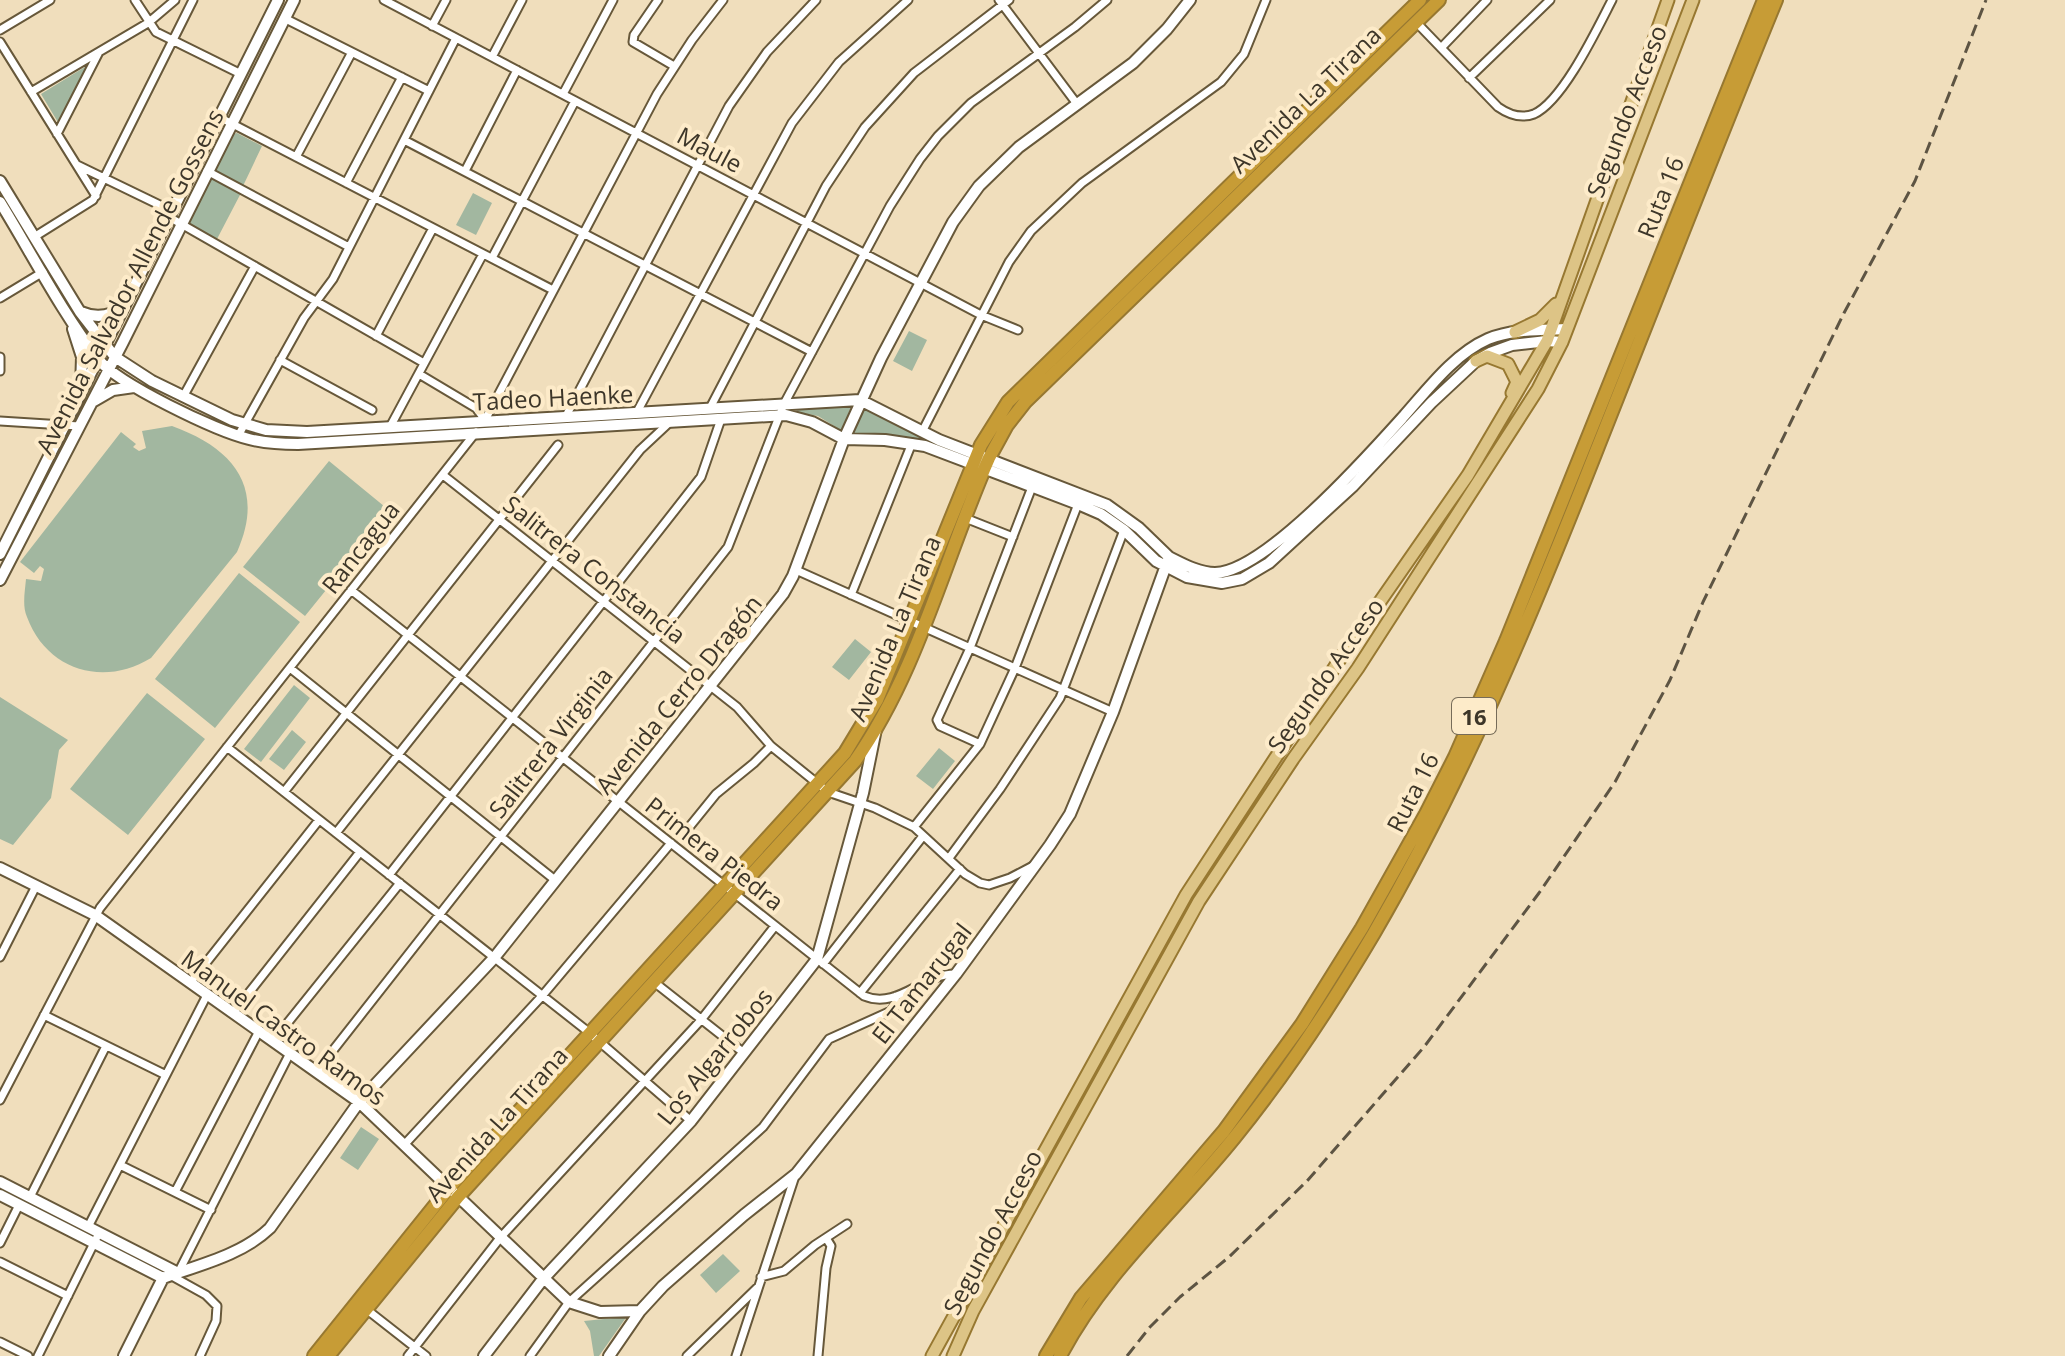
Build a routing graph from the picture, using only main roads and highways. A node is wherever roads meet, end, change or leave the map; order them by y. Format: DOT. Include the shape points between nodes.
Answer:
graph roads {
  1 [pos="1420,0"];
  2 [pos="1439,0"];
  3 [pos="1668,0"];
  4 [pos="1693,0"];
  5 [pos="1764,0"];
  6 [pos="1776,0"];
  7 [pos="1412,17"];
  8 [pos="1563,293"];
  9 [pos="1515,332"];
  10 [pos="1476,361"];
  11 [pos="1494,431"];
  12 [pos="981,461"];
  13 [pos="916,624"];
  14 [pos="823,788"];
  15 [pos="729,889"];
  16 [pos="596,1038"];
  17 [pos="453,1192"];
  18 [pos="314,1356"];
  19 [pos="328,1356"];
  20 [pos="932,1356"];
  21 [pos="953,1356"];
  22 [pos="1046,1356"];
  23 [pos="1060,1356"];
  1 -- 7 [label="highway, Avenida La Tirana"];
  2 -- 7 [label="highway, Avenida La Tirana"];
  3 -- 8 [label="main road, Segundo Acceso"];
  4 -- 21 [label="main road, Segundo Acceso" via="1562,342 1538,389 1186,921"];
  5 -- 22 [label="highway, Ruta 16 / 16" via="1506,641 1426,814 1296,1033 1224,1131 1081,1298"];
  6 -- 23 [label="highway, Ruta 16 / 16" via="1528,621 1437,819 1360,957 1293,1059 1234,1139 1099,1295"];
  7 -- 12 [label="highway, Avenida La Tirana" via="1025,402"];
  8 -- 9 [label="main road" via="1540,320"];
  8 -- 11 [label="main road, Segundo Acceso" via="1549,335"];
  10 -- 11 [label="main road" via="1498,358 1516,377"];
  11 -- 20 [label="main road, Segundo Acceso" via="1186,895"];
  12 -- 13 [label="highway, Avenida La Tirana"];
  12 -- 13 [label="highway, Avenida La Tirana" via="965,518"];
  13 -- 14 [label="highway, Avenida La Tirana" via="871,712"];
  13 -- 14 [label="highway, Avenida La Tirana" via="896,691 876,729 855,761"];
  14 -- 15 [label="highway, Avenida La Tirana"];
  15 -- 16 [label="highway, Avenida La Tirana"];
  15 -- 16 [label="highway, Avenida La Tirana" via="654,982"];
  16 -- 17 [label="highway, Avenida La Tirana"];
  17 -- 18 [label="highway, Avenida La Tirana"];
  17 -- 19 [label="highway, Avenida La Tirana"];
}
